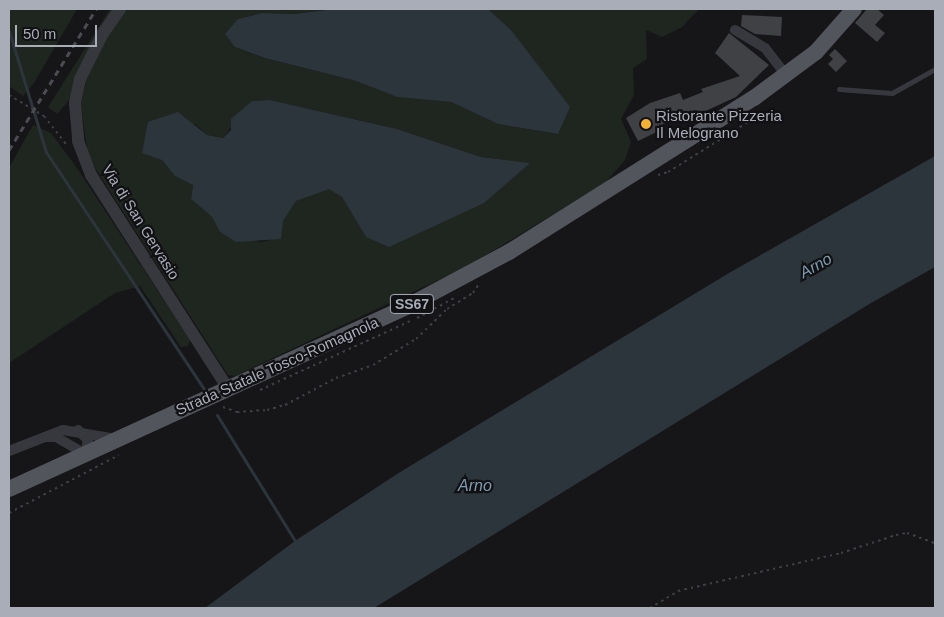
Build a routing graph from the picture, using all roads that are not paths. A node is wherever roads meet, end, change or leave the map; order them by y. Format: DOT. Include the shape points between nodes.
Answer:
graph roads {
  1 [pos="120,9"];
  2 [pos="854,9"];
  3 [pos="735,30"];
  4 [pos="935,69"];
  5 [pos="786,75"];
  6 [pos="839,89"];
  7 [pos="228,388"];
  8 [pos="78,430"];
  9 [pos="41,437"];
  10 [pos="64,443"];
  11 [pos="120,446"];
  12 [pos="9,451"];
  13 [pos="85,454"];
  14 [pos="56,466"];
  15 [pos="9,489"];
  1 -- 7 [label="street, Via di San Gervasio" via="93,50 78,85 74,115 78,141 91,175"];
  2 -- 5 [label="main road, Strada Statale Tosco-Romagnola" via="816,52"];
  3 -- 5 [label="street" via="765,48"];
  4 -- 6 [label="lane" via="892,93"];
  5 -- 7 [label="main road, Strada Statale Tosco-Romagnola / SS67" via="509,252 424,298"];
  7 -- 11 [label="main road, Strada Statale Tosco-Romagnola / SS67"];
  8 -- 9 [label="street" via="56,431"];
  8 -- 11 [label="street"];
  8 -- 13 [label="street" via="88,440"];
  9 -- 10 [label="street" via="56,438"];
  9 -- 12 [label="street"];
  10 -- 13 [label="street"];
  10 -- 14 [label="street" via="64,457"];
  11 -- 13 [label="main road, Strada Statale Tosco-Romagnola / SS67"];
  13 -- 14 [label="main road, Strada Statale Tosco-Romagnola / SS67"];
  14 -- 15 [label="main road, Strada Statale Tosco-Romagnola / SS67"];
}
